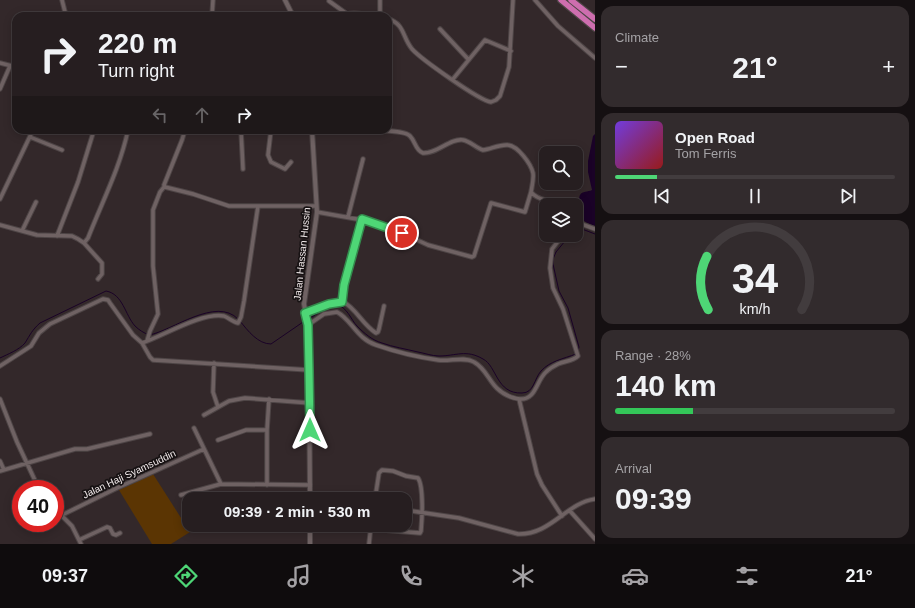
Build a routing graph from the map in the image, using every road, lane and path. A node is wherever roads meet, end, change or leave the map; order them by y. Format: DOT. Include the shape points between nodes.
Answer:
graph roads {
  1 [pos="62,0"];
  2 [pos="214,0"];
  3 [pos="285,0"];
  4 [pos="380,0"];
  5 [pos="513,0"];
  6 [pos="535,0"];
  7 [pos="561,0"];
  8 [pos="571,0"];
  9 [pos="329,1"];
  10 [pos="65,12"];
  11 [pos="212,12"];
  12 [pos="290,12"];
  13 [pos="344,12"];
  14 [pos="381,12"];
  15 [pos="595,19"];
  16 [pos="392,20"];
  17 [pos="595,28"];
  18 [pos="440,29"];
  19 [pos="511,51"];
  20 [pos="595,58"];
  21 [pos="468,59"];
  22 [pos="0,63"];
  23 [pos="10,66"];
  24 [pos="453,79"];
  25 [pos="0,89"];
  26 [pos="392,131"];
  27 [pos="31,134"];
  28 [pos="93,134"];
  29 [pos="127,134"];
  30 [pos="184,134"];
  31 [pos="241,134"];
  32 [pos="271,134"];
  33 [pos="312,134"];
  34 [pos="30,137"];
  35 [pos="62,150"];
  36 [pos="363,159"];
  37 [pos="291,162"];
  38 [pos="243,169"];
  39 [pos="164,187"];
  40 [pos="531,192"];
  41 [pos="540,198"];
  42 [pos="0,200"];
  43 [pos="36,202"];
  44 [pos="258,206"];
  45 [pos="316,206"];
  46 [pos="316,212"];
  47 [pos="348,217"];
  48 [pos="362,219"];
  49 [pos="583,225"];
  50 [pos="0,226"];
  51 [pos="595,229"];
  52 [pos="22,232"];
  53 [pos="57,236"];
  54 [pos="558,242"];
  55 [pos="84,243"];
  56 [pos="98,279"];
  57 [pos="342,302"];
  58 [pos="384,306"];
  59 [pos="305,315"];
  60 [pos="307,324"];
  61 [pos="147,339"];
  62 [pos="142,343"];
  63 [pos="214,363"];
  64 [pos="0,366"];
  65 [pos="309,370"];
  66 [pos="0,399"];
  67 [pos="270,399"];
  68 [pos="519,399"];
  69 [pos="310,403"];
  70 [pos="218,407"];
  71 [pos="204,415"];
  72 [pos="194,428"];
  73 [pos="267,430"];
  74 [pos="150,434"];
  75 [pos="218,440"];
  76 [pos="204,449"];
  77 [pos="0,461"];
  78 [pos="27,462"];
  79 [pos="2,470"];
  80 [pos="35,480"];
  81 [pos="221,484"];
  82 [pos="310,484"];
  83 [pos="267,485"];
  84 [pos="193,492"];
  85 [pos="310,492"];
  86 [pos="376,492"];
  87 [pos="595,499"];
  88 [pos="412,511"];
  89 [pos="570,511"];
  90 [pos="422,513"];
  91 [pos="64,514"];
  92 [pos="562,516"];
  93 [pos="64,517"];
  94 [pos="310,532"];
  95 [pos="370,532"];
  96 [pos="412,532"];
  97 [pos="120,533"];
  98 [pos="595,539"];
  99 [pos="80,542"];
  100 [pos="310,544"];
  101 [pos="369,544"];
  1 -- 10 [label="street"];
  2 -- 11 [label="street"];
  3 -- 12 [label="street"];
  4 -- 14 [label="street"];
  5 -- 19 [label="street"];
  6 -- 20 [label="street" via="558,26"];
  7 -- 17 [label="highway"];
  8 -- 15 [label="highway"];
  9 -- 13 [label="street"];
  16 -- 24 [label="street" via="399,24 418,54"];
  18 -- 21 [label="street"];
  19 -- 21 [label="street" via="485,40"];
  19 -- 24 [label="street" via="500,96 494,101 486,102"];
  21 -- 24 [label="street"];
  22 -- 23 [label="street"];
  23 -- 25 [label="street"];
  26 -- 40 [label="street" via="410,136 416,148 423,153 432,152 458,140 466,140 483,150 511,146 522,155 531,168 534,177"];
  27 -- 34 [label="street"];
  28 -- 53 [label="street"];
  29 -- 55 [label="street" via="110,189"];
  30 -- 39 [label="street"];
  31 -- 38 [label="street"];
  32 -- 37 [label="street" via="268,155 270,162 285,169"];
  33 -- 45 [label="street, Jalan Hassan Hussin"];
  34 -- 35 [label="street"];
  34 -- 42 [label="street"];
  36 -- 47 [label="street"];
  39 -- 44 [label="street" via="229,206"];
  39 -- 61 [label="street" via="153,210 153,266 158,314"];
  40 -- 41 [label="street"];
  40 -- 48 [label="street" via="525,212 490,203 474,257 428,245"];
  43 -- 52 [label="street"];
  44 -- 45 [label="street"];
  44 -- 61 [label="street" via="249,272 238,322 236,324 224,316 210,317"];
  45 -- 46 [label="street, Jalan Hassan Hussin"];
  46 -- 47 [label="street"];
  46 -- 59 [label="street, Jalan Hassan Hussin" via="304,304"];
  47 -- 48 [label="street"];
  48 -- 57 [label="street" via="344,285"];
  49 -- 51 [label="street"];
  50 -- 52 [label="street"];
  52 -- 53 [label="street" via="37,236"];
  53 -- 55 [label="street" via="72,236"];
  54 -- 68 [label="street" via="552,249 550,268 553,288 563,308 578,356 551,368 540,379 528,398"];
  55 -- 56 [label="street" via="102,263 102,274"];
  57 -- 58 [label="street" via="348,303 376,333"];
  57 -- 59 [label="street" via="329,304"];
  59 -- 60 [label="street, Jalan Hassan Hussin"];
  60 -- 65 [label="street, Jalan Hassan Hussin"];
  60 -- 68 [label="street" via="324,314 337,312 356,332 373,344 403,354 474,362 498,390"];
  61 -- 62 [label="street"];
  62 -- 63 [label="street" via="153,360"];
  62 -- 64 [label="street" via="133,335 108,300 101,299 50,324 39,333 31,346"];
  63 -- 65 [label="street"];
  63 -- 70 [label="street" via="213,392"];
  65 -- 69 [label="street, Jalan Hassan Hussin"];
  66 -- 78 [label="street"];
  67 -- 69 [label="street"];
  67 -- 70 [label="street" via="242,398"];
  67 -- 73 [label="street"];
  68 -- 92 [label="street" via="537,474"];
  69 -- 82 [label="street, Jalan Hassan Hussin"];
  70 -- 71 [label="street"];
  72 -- 76 [label="street"];
  73 -- 75 [label="street" via="246,430"];
  73 -- 83 [label="street"];
  74 -- 78 [label="street" via="87,449 74,449"];
  76 -- 81 [label="street"];
  76 -- 91 [label="street, Jalan Haji Syamsuddin"];
  77 -- 79 [label="street"];
  78 -- 79 [label="street"];
  78 -- 80 [label="street"];
  81 -- 83 [label="street"];
  81 -- 84 [label="street"];
  82 -- 83 [label="street"];
  82 -- 85 [label="street, Jalan Hassan Hussin"];
  86 -- 90 [label="street" via="379,473 382,470 415,477 420,484"];
  87 -- 89 [label="street" via="580,503"];
  88 -- 90 [label="street"];
  89 -- 92 [label="street"];
  89 -- 98 [label="street"];
  90 -- 92 [label="street" via="459,518 518,534 540,530"];
  90 -- 96 [label="street" via="420,533"];
  93 -- 99 [label="street"];
  94 -- 100 [label="street"];
  95 -- 101 [label="street"];
  97 -- 99 [label="street" via="113,534 110,528 106,528"];
}
